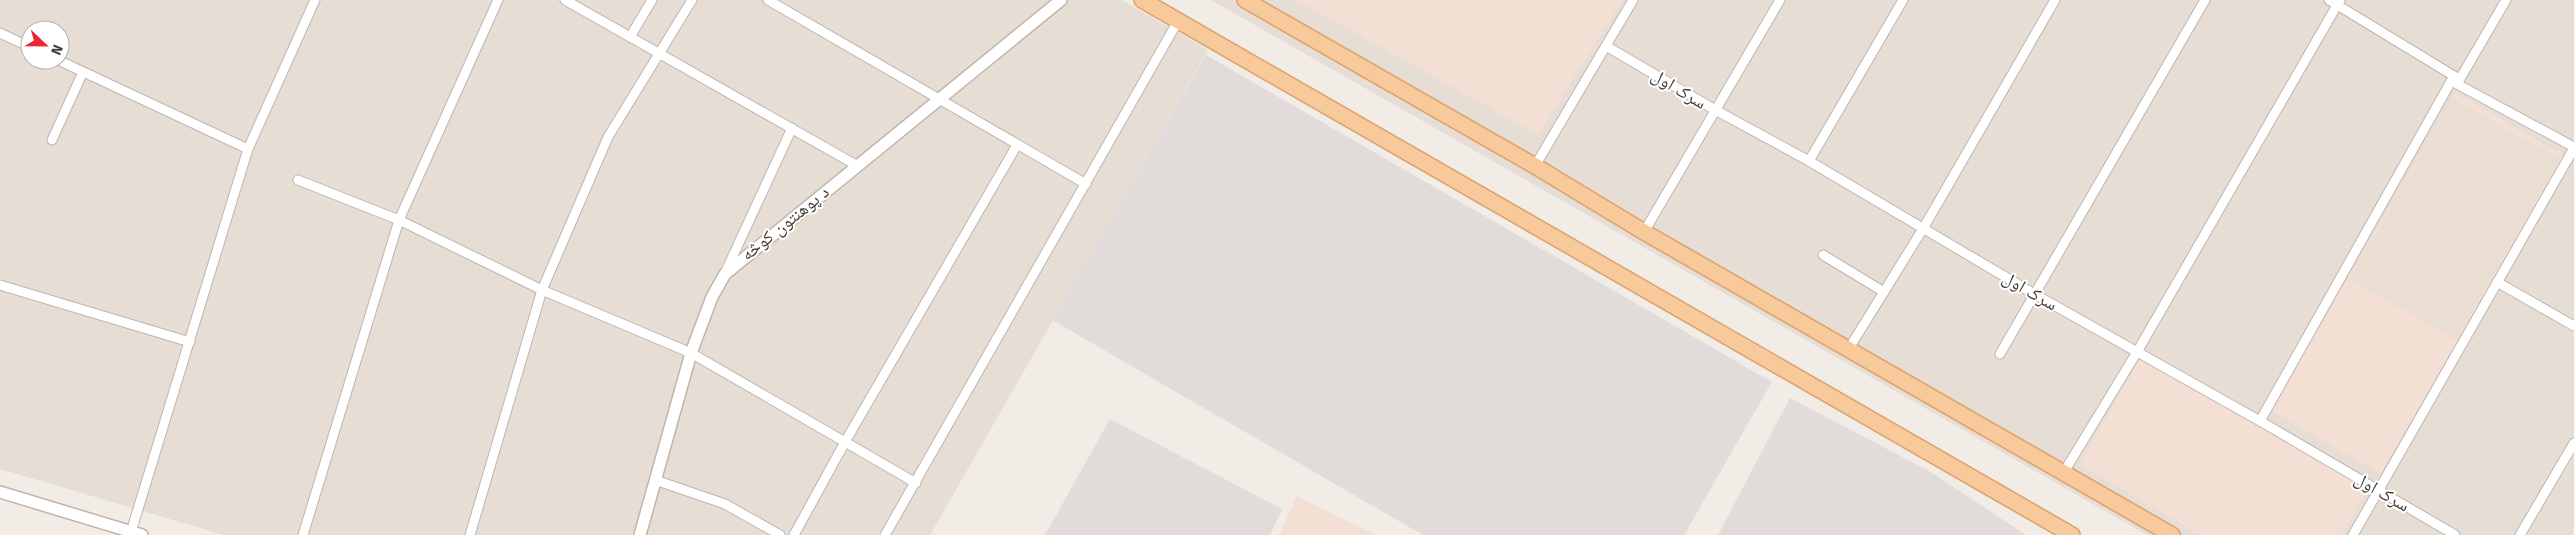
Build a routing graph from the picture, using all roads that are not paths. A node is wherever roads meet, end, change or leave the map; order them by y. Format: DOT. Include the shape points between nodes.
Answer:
graph roads {
  1 [pos="315,0"];
  2 [pos="498,0"];
  3 [pos="565,0"];
  4 [pos="652,0"];
  5 [pos="692,0"];
  6 [pos="768,0"];
  7 [pos="1061,0"];
  8 [pos="1142,0"];
  9 [pos="1245,0"];
  10 [pos="1633,0"];
  11 [pos="1780,0"];
  12 [pos="1903,0"];
  13 [pos="2055,0"];
  14 [pos="2205,0"];
  15 [pos="2329,0"];
  16 [pos="2506,0"];
  17 [pos="2339,2"];
  18 [pos="1178,21"];
  19 [pos="0,33"];
  20 [pos="630,37"];
  21 [pos="20,42"];
  22 [pos="1606,46"];
  23 [pos="661,53"];
  24 [pos="70,66"];
  25 [pos="83,72"];
  26 [pos="2455,80"];
  27 [pos="938,100"];
  28 [pos="1717,111"];
  29 [pos="792,128"];
  30 [pos="52,140"];
  31 [pos="1017,145"];
  32 [pos="2574,148"];
  33 [pos="248,149"];
  34 [pos="1810,161"];
  35 [pos="856,165"];
  36 [pos="1534,166"];
  37 [pos="298,180"];
  38 [pos="1086,184"];
  39 [pos="399,220"];
  40 [pos="1924,228"];
  41 [pos="1644,232"];
  42 [pos="1823,254"];
  43 [pos="725,274"];
  44 [pos="2496,282"];
  45 [pos="0,285"];
  46 [pos="542,290"];
  47 [pos="1884,292"];
  48 [pos="2036,294"];
  49 [pos="2574,326"];
  50 [pos="190,342"];
  51 [pos="1848,350"];
  52 [pos="2137,352"];
  53 [pos="691,353"];
  54 [pos="2000,354"];
  55 [pos="2260,421"];
  56 [pos="845,442"];
  57 [pos="2574,443"];
  58 [pos="2064,472"];
  59 [pos="655,480"];
  60 [pos="916,483"];
  61 [pos="2378,489"];
  62 [pos="0,492"];
  63 [pos="136,534"];
  64 [pos="303,535"];
  65 [pos="470,535"];
  66 [pos="640,535"];
  67 [pos="780,535"];
  68 [pos="794,535"];
  69 [pos="885,535"];
  70 [pos="2072,535"];
  71 [pos="2172,535"];
  72 [pos="2353,535"];
  73 [pos="2455,535"];
  74 [pos="2520,535"];
  1 -- 33 [label="street"];
  2 -- 39 [label="street"];
  3 -- 20 [label="street"];
  4 -- 20 [label="street"];
  5 -- 23 [label="street"];
  6 -- 27 [label="street"];
  7 -- 27 [label="street, د پوهنتون کوڅه"];
  8 -- 18 [label="main road"];
  9 -- 36 [label="main road"];
  10 -- 22 [label="street"];
  11 -- 28 [label="street"];
  12 -- 34 [label="street"];
  13 -- 40 [label="street"];
  14 -- 48 [label="street"];
  15 -- 17 [label="street"];
  16 -- 26 [label="street"];
  17 -- 26 [label="street"];
  17 -- 52 [label="street"];
  18 -- 38 [label="street"];
  18 -- 70 [label="main road"];
  19 -- 21 [label="street"];
  20 -- 23 [label="street"];
  22 -- 28 [label="street, سرک‌ اول"];
  22 -- 36 [label="street"];
  23 -- 29 [label="street"];
  23 -- 46 [label="street" via="608,137"];
  24 -- 25 [label="street"];
  25 -- 30 [label="street"];
  25 -- 33 [label="street"];
  26 -- 32 [label="street"];
  26 -- 55 [label="street"];
  27 -- 31 [label="street"];
  27 -- 35 [label="street, د پوهنتون کوڅه"];
  28 -- 34 [label="street, سرک‌ اول"];
  28 -- 41 [label="street"];
  29 -- 35 [label="street"];
  29 -- 43 [label="street"];
  31 -- 38 [label="street"];
  31 -- 56 [label="street"];
  32 -- 44 [label="street"];
  33 -- 50 [label="street"];
  34 -- 40 [label="street, سرک‌ اول"];
  35 -- 43 [label="street, د پوهنتون کوڅه"];
  36 -- 41 [label="main road"];
  37 -- 39 [label="street"];
  38 -- 60 [label="street"];
  39 -- 46 [label="street"];
  39 -- 64 [label="street"];
  40 -- 47 [label="street"];
  40 -- 48 [label="street, سرک‌ اول"];
  41 -- 51 [label="main road"];
  42 -- 47 [label="street"];
  43 -- 53 [label="street, د پوهنتون کوڅه" via="712,297"];
  44 -- 49 [label="street"];
  44 -- 61 [label="street"];
  45 -- 50 [label="street"];
  46 -- 53 [label="street"];
  46 -- 65 [label="street"];
  47 -- 51 [label="street"];
  48 -- 52 [label="street, سرک‌ اول"];
  48 -- 54 [label="street"];
  50 -- 63 [label="street"];
  51 -- 58 [label="main road"];
  52 -- 55 [label="street, سرک‌ اول"];
  52 -- 58 [label="street"];
  53 -- 56 [label="street"];
  53 -- 59 [label="street, د پوهنتون کوڅه"];
  55 -- 61 [label="street, سرک‌ اول"];
  56 -- 60 [label="street"];
  56 -- 68 [label="street"];
  57 -- 74 [label="street"];
  58 -- 71 [label="main road"];
  59 -- 66 [label="street, د پوهنتون کوڅه"];
  59 -- 67 [label="street" via="725,504"];
  60 -- 69 [label="street"];
  61 -- 72 [label="street"];
  61 -- 73 [label="street, سرک‌ اول"];
  62 -- 63 [label="street"];
}
